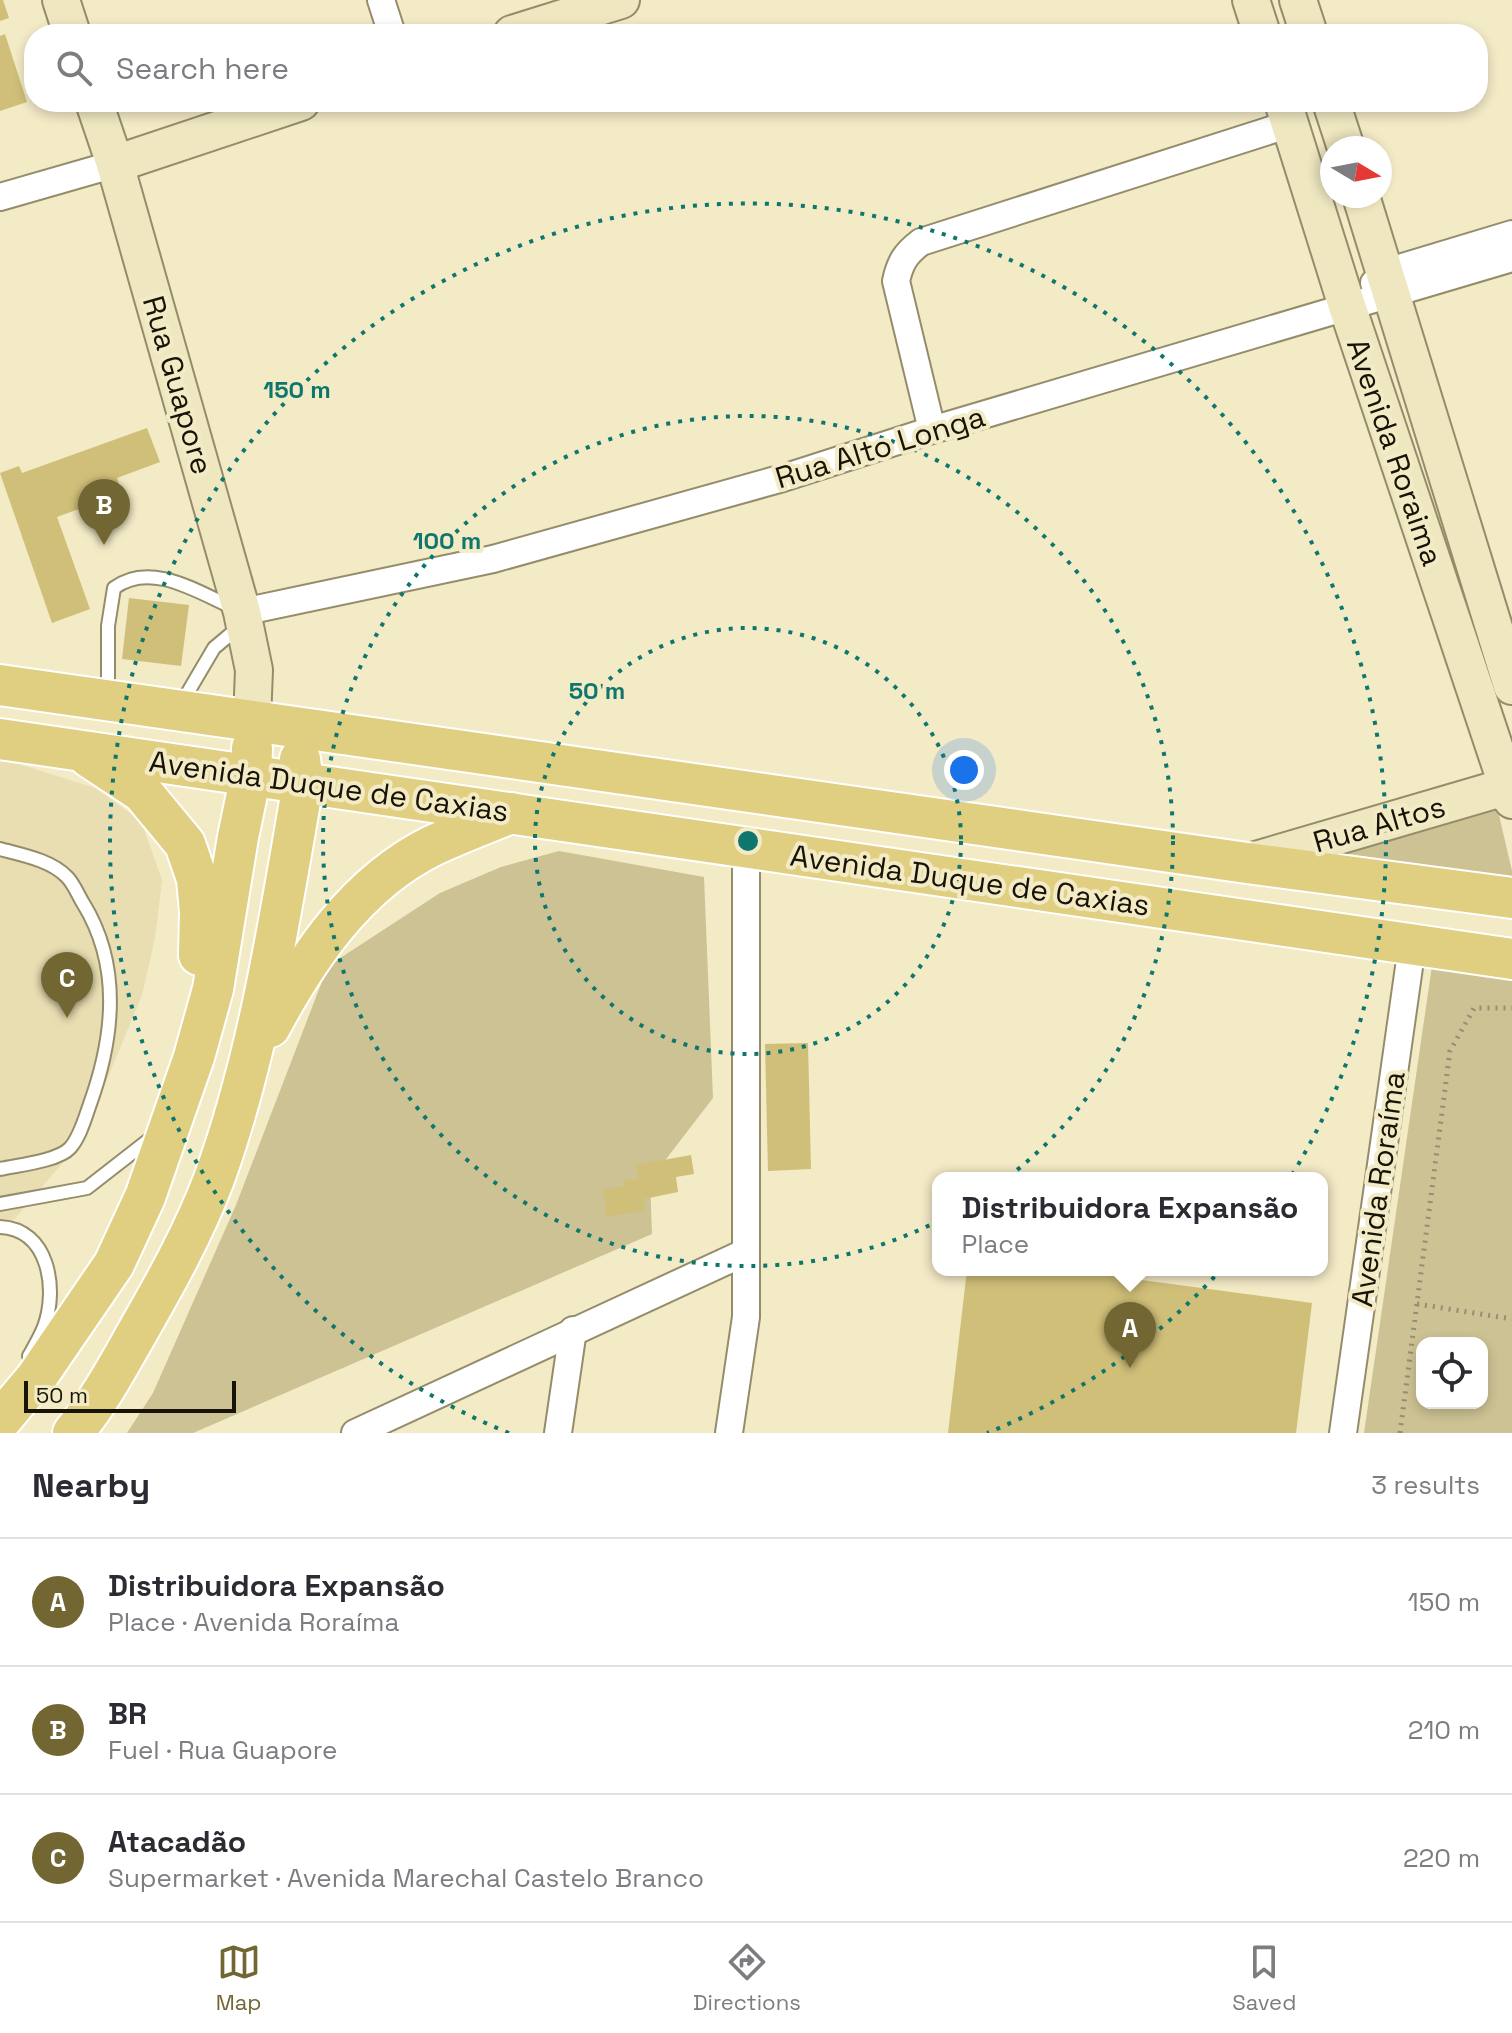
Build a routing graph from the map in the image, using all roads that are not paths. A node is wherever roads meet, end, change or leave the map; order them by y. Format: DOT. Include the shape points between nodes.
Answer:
graph roads {
  1 [pos="61,0"];
  2 [pos="381,0"];
  3 [pos="621,0"];
  4 [pos="1251,0"];
  5 [pos="1298,0"];
  6 [pos="69,24"];
  7 [pos="389,24"];
  8 [pos="544,24"];
  9 [pos="1259,24"];
  10 [pos="1306,24"];
  11 [pos="97,112"];
  12 [pos="271,112"];
  13 [pos="1334,112"];
  14 [pos="1287,113"];
  15 [pos="1342,136"];
  16 [pos="115,164"];
  17 [pos="0,197"];
  18 [pos="1365,208"];
  19 [pos="1512,234"];
  20 [pos="1512,258"];
  21 [pos="1389,283"];
  22 [pos="1347,306"];
  23 [pos="932,430"];
  24 [pos="243,617"];
  25 [pos="254,670"];
  26 [pos="0,685"];
  27 [pos="1512,686"];
  28 [pos="108,700"];
  29 [pos="178,709"];
  30 [pos="252,720"];
  31 [pos="296,727"];
  32 [pos="0,739"];
  33 [pos="79,750"];
  34 [pos="251,775"];
  35 [pos="303,784"];
  36 [pos="1511,791"];
  37 [pos="511,813"];
  38 [pos="746,846"];
  39 [pos="0,849"];
  40 [pos="1247,863"];
  41 [pos="1512,898"];
  42 [pos="1412,946"];
  43 [pos="1512,959"];
  44 [pos="194,1057"];
  45 [pos="246,1073"];
  46 [pos="170,1124"];
  47 [pos="0,1169"];
  48 [pos="0,1204"];
  49 [pos="0,1227"];
  50 [pos="746,1252"];
  51 [pos="573,1330"];
  52 [pos="25,1363"];
  53 [pos="5,1405"];
  54 [pos="0,1408"];
  55 [pos="395,1424"];
  56 [pos="73,1433"];
  57 [pos="355,1433"];
  58 [pos="558,1433"];
  59 [pos="729,1433"];
  60 [pos="1343,1433"];
  1 -- 6 [label="street"];
  2 -- 7 [label="street"];
  3 -- 8 [label="street"];
  4 -- 9 [label="street"];
  5 -- 10 [label="street"];
  11 -- 16 [label="street, Rua Guapore"];
  12 -- 16 [label="street"];
  13 -- 15 [label="street"];
  14 -- 22 [label="street, Avenida Roraima"];
  14 -- 23 [label="street" via="921,242 906,253 896,281"];
  16 -- 17 [label="street"];
  16 -- 24 [label="street, Rua Guapore"];
  18 -- 21 [label="street, Avenida Roraima"];
  19 -- 21 [label="street"];
  20 -- 21 [label="street"];
  21 -- 22 [label="street"];
  21 -- 27 [label="street, Avenida Roraima"];
  22 -- 23 [label="street, Rua Alto Longa"];
  22 -- 36 [label="street, Avenida Roraima"];
  23 -- 24 [label="street, Rua Alto Longa" via="783,478 493,559"];
  24 -- 25 [label="street, Rua Guapore"];
  24 -- 28 [label="lane" via="159,576 127,578 114,588 108,626"];
  24 -- 29 [label="lane" via="214,648"];
  25 -- 30 [label="street, Rua Guapore"];
  25 -- 31 [label="street, Rua Guapore"];
  26 -- 28 [label="main road, Avenida Duque de Caxias"];
  28 -- 29 [label="main road, Avenida Duque de Caxias"];
  29 -- 30 [label="main road, Avenida Duque de Caxias"];
  30 -- 31 [label="main road, Avenida Duque de Caxias"];
  30 -- 34 [label="main road, Rua Guapore"];
  31 -- 35 [label="main road"];
  31 -- 40 [label="main road, Avenida Duque de Caxias"];
  32 -- 33 [label="main road, Avenida Duque de Caxias"];
  33 -- 34 [label="main road, Avenida Duque de Caxias"];
  33 -- 44 [label="main road" via="142,792 185,844 197,879 200,912"];
  34 -- 35 [label="main road, Avenida Duque de Caxias"];
  34 -- 44 [label="main road, Rua Guapore" via="213,989"];
  35 -- 37 [label="main road, Avenida Duque de Caxias"];
  35 -- 45 [label="main road" via="272,963"];
  36 -- 40 [label="street, Rua Altos"];
  37 -- 38 [label="main road, Avenida Duque de Caxias"];
  37 -- 45 [label="main road" via="429,847 354,905 316,949"];
  38 -- 42 [label="main road, Avenida Duque de Caxias"];
  38 -- 50 [label="street"];
  39 -- 47 [label="lane" via="44,862 67,877 104,950 112,990 110,1035 97,1084 70,1148 59,1156"];
  40 -- 41 [label="main road, Avenida Duque de Caxias"];
  42 -- 43 [label="main road, Avenida Duque de Caxias"];
  42 -- 60 [label="street, Avenida Roraíma"];
  44 -- 46 [label="main road"];
  45 -- 56 [label="main road" via="213,1180 171,1274 93,1409"];
  46 -- 48 [label="lane" via="87,1188"];
  46 -- 53 [label="main road" via="114,1264 36,1378"];
  49 -- 52 [label="lane" via="20,1231 48,1263 48,1312"];
  50 -- 51 [label="street"];
  50 -- 59 [label="street" via="746,1317"];
  51 -- 55 [label="street"];
  51 -- 58 [label="street"];
  53 -- 54 [label="lane"];
  55 -- 57 [label="street"];
}
